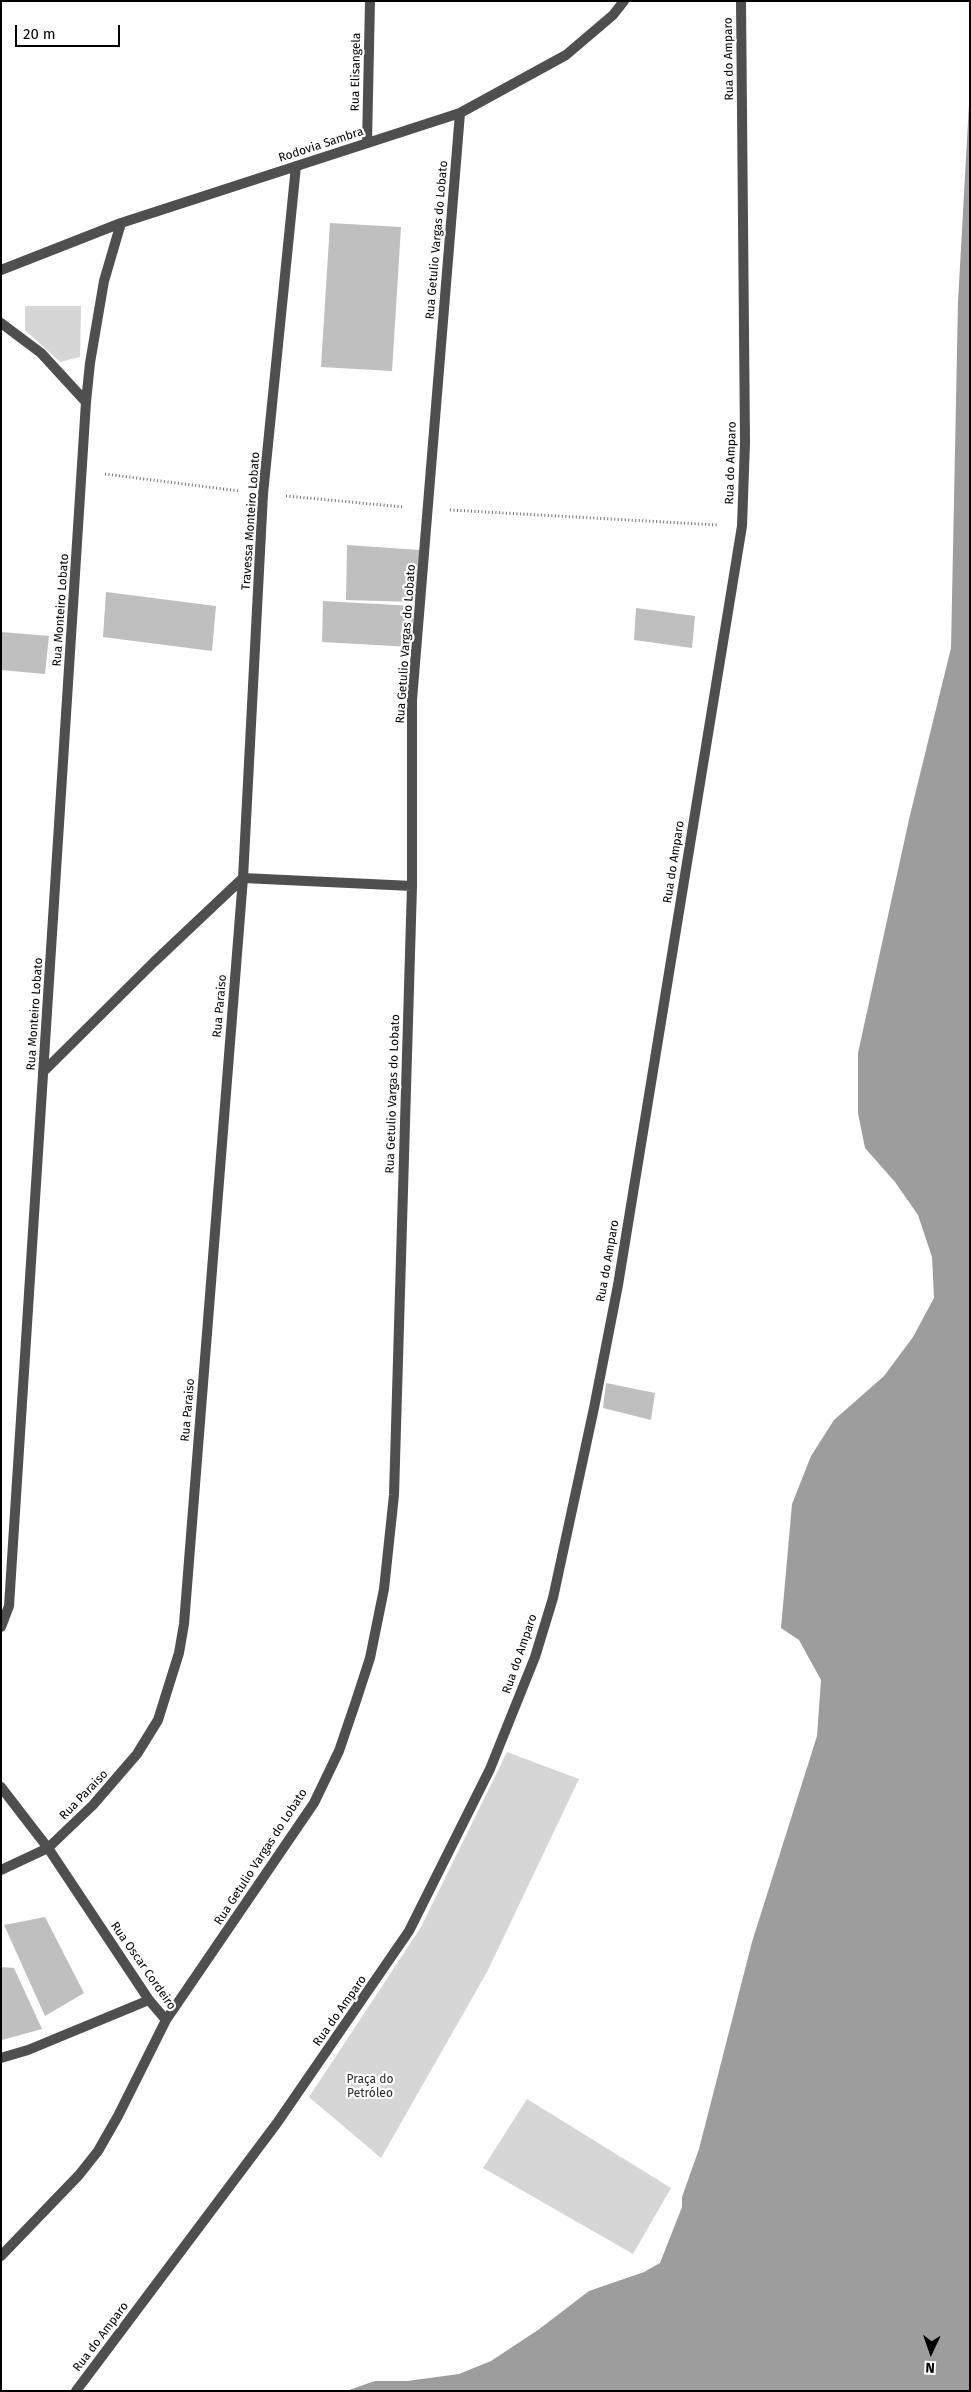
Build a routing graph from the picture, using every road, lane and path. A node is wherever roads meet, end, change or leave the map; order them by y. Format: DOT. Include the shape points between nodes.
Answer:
graph roads {
  1 [pos="370,1"];
  2 [pos="624,1"];
  3 [pos="741,1"];
  4 [pos="460,113"];
  5 [pos="367,143"];
  6 [pos="296,166"];
  7 [pos="121,223"];
  8 [pos="1,270"];
  9 [pos="1,323"];
  10 [pos="86,402"];
  11 [pos="243,878"];
  12 [pos="412,886"];
  13 [pos="44,1071"];
  14 [pos="1,1626"];
  15 [pos="1,1787"];
  16 [pos="48,1848"];
  17 [pos="1,1870"];
  18 [pos="149,2000"];
  19 [pos="166,2020"];
  20 [pos="1,2058"];
  21 [pos="1,2256"];
  22 [pos="76,2391"];
  1 -- 5 [label="street, Rua Elisangela"];
  2 -- 4 [label="street, Rodovia Sambra" via="613,15 566,55"];
  3 -- 22 [label="street, Rua do Amparo" via="745,416 742,526 618,1285 553,1598 535,1657 490,1769 409,1931 277,2123"];
  4 -- 5 [label="street, Rodovia Sambra"];
  4 -- 12 [label="street, Rua Getulio Vargas do Lobato" via="412,700"];
  5 -- 6 [label="street, Rodovia Sambra"];
  6 -- 7 [label="street, Rodovia Sambra"];
  6 -- 11 [label="street, Travessa Monteiro Lobato" via="264,494"];
  7 -- 8 [label="street, Rodovia Sambra"];
  7 -- 10 [label="street, Rua Monteiro Lobato" via="104,281"];
  9 -- 10 [label="street" via="41,353"];
  10 -- 13 [label="street, Rua Monteiro Lobato"];
  11 -- 12 [label="street"];
  11 -- 13 [label="street"];
  11 -- 16 [label="street, Rua Paraiso" via="179,1653 158,1720 137,1754 93,1805"];
  12 -- 19 [label="street, Rua Getulio Vargas do Lobato" via="394,1495 384,1589 370,1658 339,1751 314,1803"];
  13 -- 14 [label="street, Rua Monteiro Lobato" via="9,1606"];
  15 -- 16 [label="street, Rua Oscar Cordeiro"];
  16 -- 17 [label="street, Rua Paraiso"];
  16 -- 18 [label="street, Rua Oscar Cordeiro"];
  18 -- 19 [label="street, Rua Oscar Cordeiro"];
  18 -- 20 [label="street"];
  19 -- 21 [label="street, Rua Oscar Cordeiro" via="102,2145 79,2175"];
}
